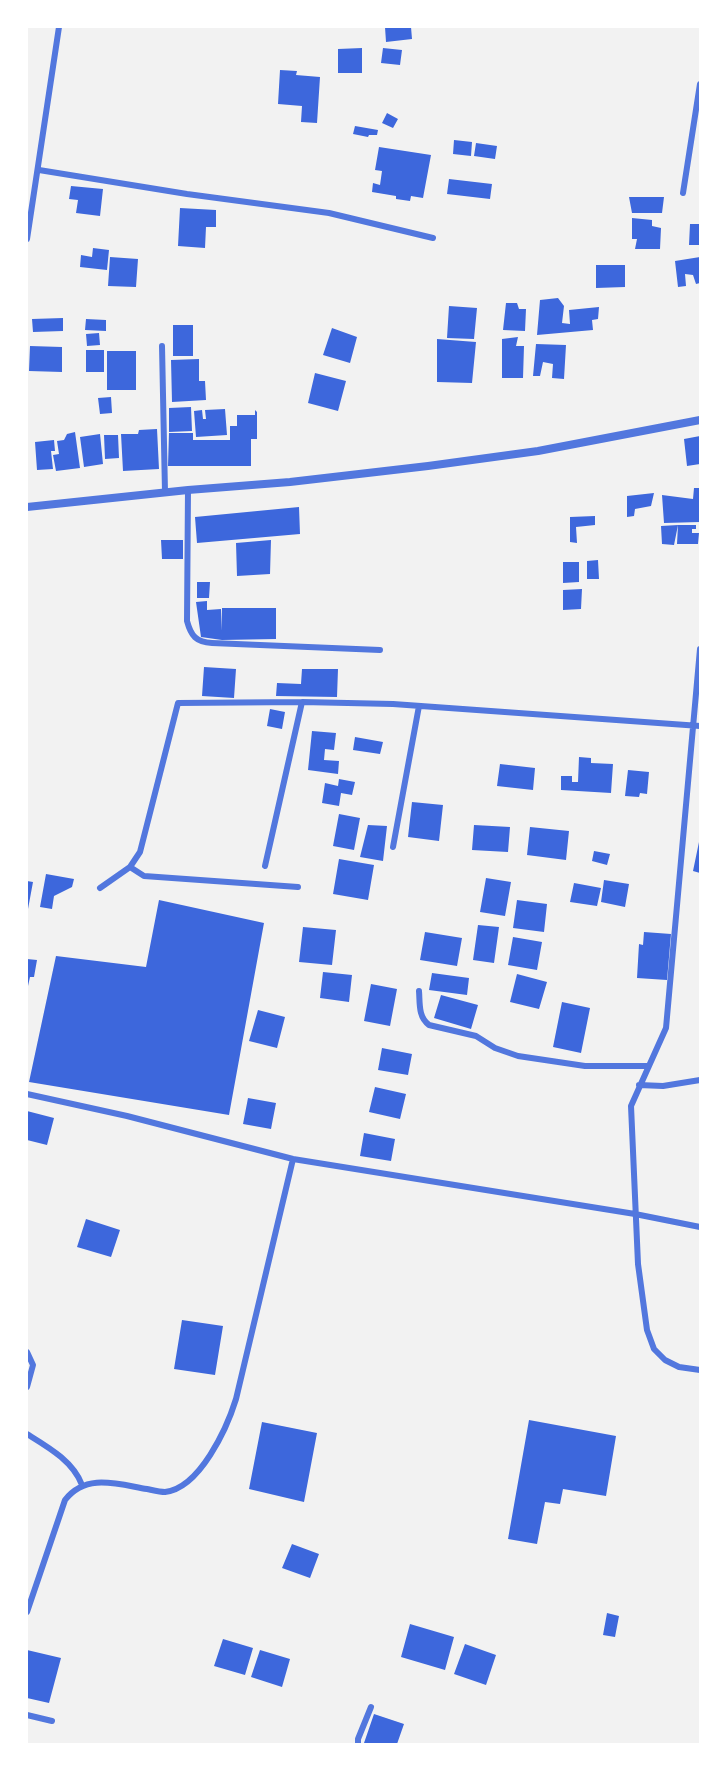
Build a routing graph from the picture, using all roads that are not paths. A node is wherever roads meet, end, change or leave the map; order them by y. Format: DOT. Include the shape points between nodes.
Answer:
graph roads {
  1 [pos="59,27"];
  2 [pos="700,84"];
  3 [pos="39,170"];
  4 [pos="683,193"];
  5 [pos="433,238"];
  6 [pos="27,239"];
  7 [pos="162,345"];
  8 [pos="700,420"];
  9 [pos="188,490"];
  10 [pos="165,492"];
  11 [pos="27,507"];
  12 [pos="700,649"];
  13 [pos="380,650"];
  14 [pos="302,702"];
  15 [pos="419,706"];
  16 [pos="697,725"];
  17 [pos="393,847"];
  18 [pos="265,866"];
  19 [pos="130,867"];
  20 [pos="298,887"];
  21 [pos="100,888"];
  22 [pos="418,991"];
  23 [pos="647,1066"];
  24 [pos="700,1080"];
  25 [pos="639,1085"];
  26 [pos="27,1094"];
  27 [pos="293,1159"];
  28 [pos="635,1214"];
  29 [pos="700,1227"];
  30 [pos="27,1352"];
  31 [pos="700,1370"];
  32 [pos="27,1387"];
  33 [pos="27,1434"];
  34 [pos="82,1485"];
  35 [pos="27,1612"];
  36 [pos="371,1707"];
  37 [pos="27,1715"];
  38 [pos="52,1721"];
  39 [pos="358,1744"];
  1 -- 3 [label="street"];
  2 -- 4 [label="street"];
  3 -- 5 [label="street" via="329,213"];
  3 -- 6 [label="street"];
  7 -- 10 [label="street"];
  8 -- 9 [label="street" via="538,451 290,482"];
  9 -- 10 [label="street"];
  9 -- 13 [label="street" via="187,621 194,637 212,644"];
  10 -- 11 [label="street"];
  12 -- 16 [label="street"];
  14 -- 15 [label="street"];
  14 -- 18 [label="street"];
  14 -- 19 [label="street" via="178,703 140,852"];
  15 -- 16 [label="street"];
  15 -- 17 [label="street"];
  16 -- 23 [label="street" via="666,1028"];
  19 -- 20 [label="street" via="144,876"];
  19 -- 21 [label="street"];
  22 -- 23 [label="street" via="424,1022 476,1036 518,1056 585,1066"];
  23 -- 25 [label="street"];
  24 -- 25 [label="street"];
  25 -- 28 [label="street" via="631,1106"];
  26 -- 27 [label="street"];
  27 -- 28 [label="street"];
  27 -- 34 [label="street" via="236,1399 214,1450 196,1473 179,1487 165,1492 101,1482"];
  28 -- 29 [label="street"];
  28 -- 31 [label="street" via="647,1330 654,1349 679,1367"];
  30 -- 32 [label="street" via="33,1365"];
  33 -- 34 [label="street" via="72,1466"];
  34 -- 35 [label="street" via="65,1500"];
  36 -- 39 [label="street"];
  37 -- 38 [label="street"];
}
